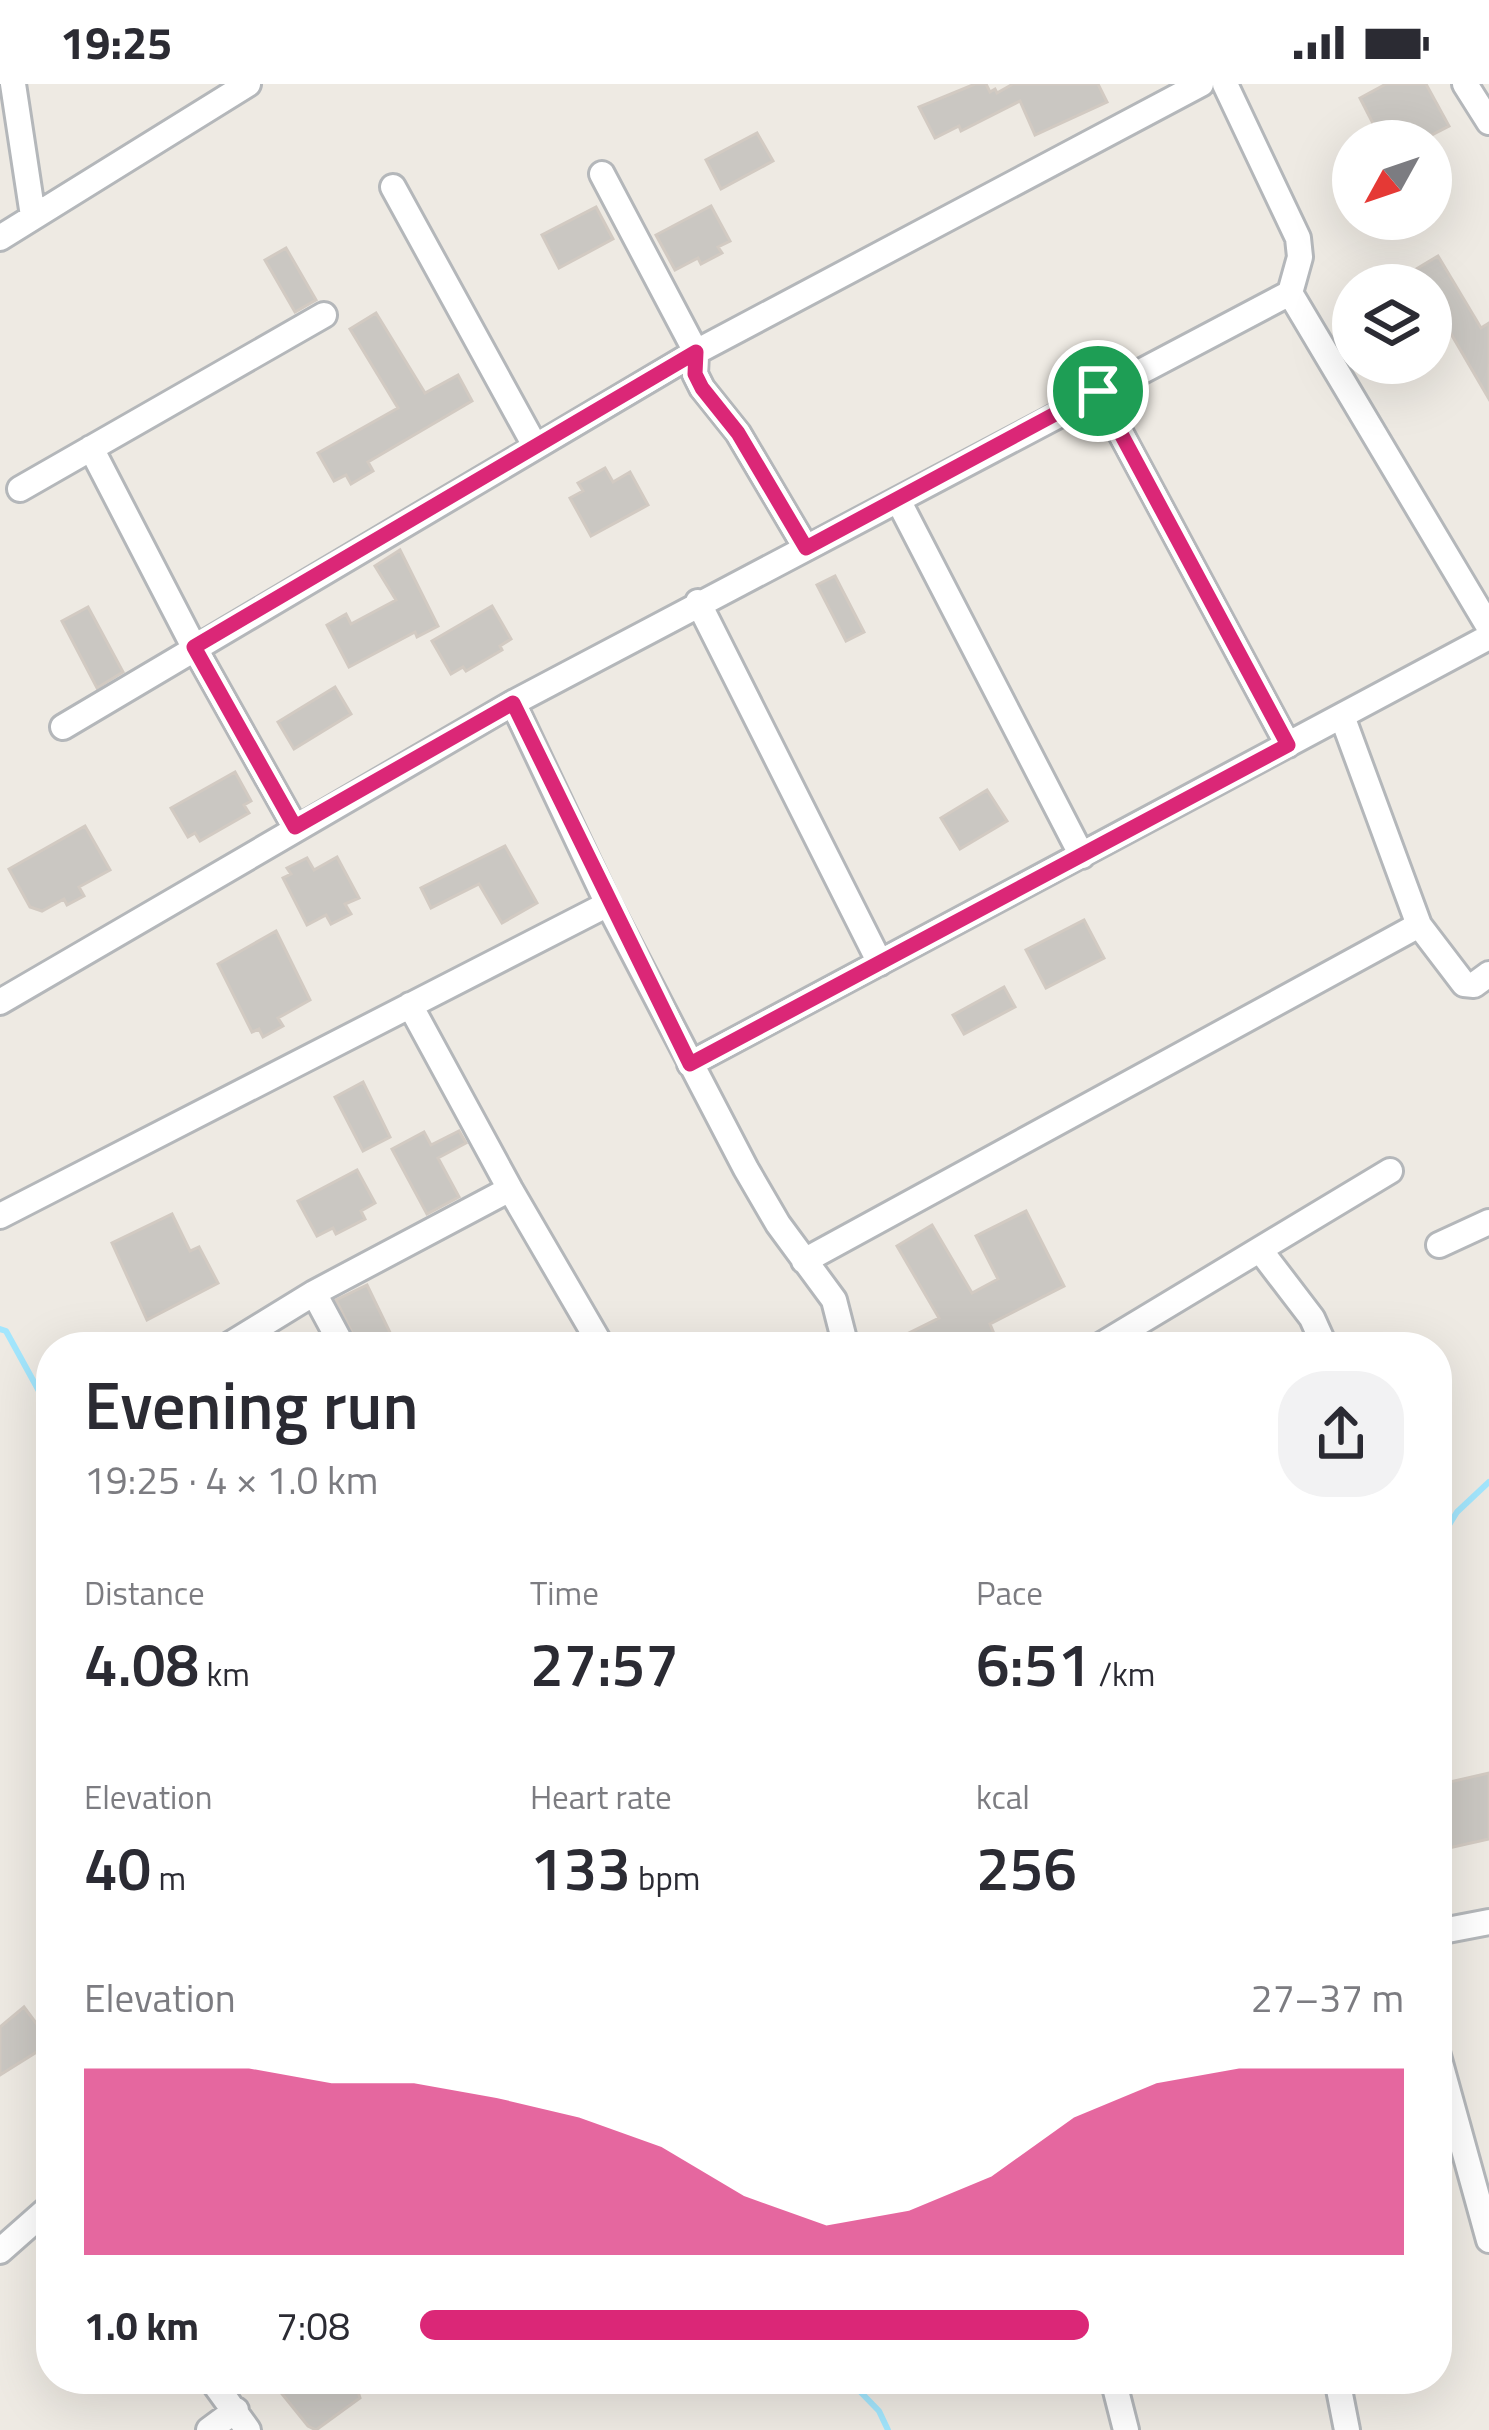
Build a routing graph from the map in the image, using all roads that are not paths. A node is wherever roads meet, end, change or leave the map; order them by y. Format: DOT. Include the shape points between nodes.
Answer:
graph roads {
  1 [pos="13,84"];
  2 [pos="248,84"];
  3 [pos="1201,84"];
  4 [pos="1225,84"];
  5 [pos="1465,84"];
  6 [pos="1489,122"];
  7 [pos="602,174"];
  8 [pos="393,187"];
  9 [pos="33,216"];
  10 [pos="0,238"];
  11 [pos="1290,293"];
  12 [pos="324,316"];
  13 [pos="696,352"];
  14 [pos="1098,391"];
  15 [pos="534,444"];
  16 [pos="91,448"];
  17 [pos="20,489"];
  18 [pos="898,500"];
  19 [pos="806,548"];
  20 [pos="698,602"];
  21 [pos="1489,627"];
  22 [pos="1489,637"];
  23 [pos="194,647"];
  24 [pos="513,703"];
  25 [pos="1342,716"];
  26 [pos="63,727"];
  27 [pos="1288,745"];
  28 [pos="295,827"];
  29 [pos="1082,856"];
  30 [pos="608,904"];
  31 [pos="1419,925"];
  32 [pos="880,963"];
  33 [pos="1489,974"];
  34 [pos="0,1002"];
  35 [pos="410,1005"];
  36 [pos="690,1064"];
  37 [pos="1390,1171"];
  38 [pos="510,1189"];
  39 [pos="0,1216"];
  40 [pos="1489,1222"];
  41 [pos="1439,1246"];
  42 [pos="1259,1250"];
  43 [pos="804,1261"];
  44 [pos="314,1293"];
  45 [pos="250,1332"];
  46 [pos="335,1332"];
  47 [pos="593,1332"];
  48 [pos="837,1332"];
  49 [pos="1123,1332"];
  50 [pos="1318,1332"];
  51 [pos="1489,1922"];
  52 [pos="1452,1929"];
  53 [pos="1452,2106"];
  54 [pos="36,2219"];
  55 [pos="1489,2240"];
  56 [pos="0,2251"];
  57 [pos="222,2394"];
  58 [pos="1117,2394"];
  59 [pos="1340,2394"];
  60 [pos="242,2420"];
  61 [pos="209,2430"];
  62 [pos="1126,2430"];
  63 [pos="1348,2430"];
  1 -- 9 [label="street"];
  2 -- 9 [label="street"];
  3 -- 13 [label="street"];
  4 -- 11 [label="street" via="1298,238"];
  5 -- 6 [label="street"];
  7 -- 13 [label="street"];
  8 -- 15 [label="street"];
  9 -- 10 [label="street"];
  11 -- 14 [label="street"];
  11 -- 21 [label="street"];
  12 -- 16 [label="street"];
  13 -- 15 [label="street"];
  13 -- 19 [label="street" via="702,388"];
  14 -- 18 [label="street"];
  14 -- 27 [label="street"];
  15 -- 23 [label="street"];
  16 -- 17 [label="street"];
  16 -- 23 [label="street"];
  18 -- 19 [label="street"];
  18 -- 29 [label="street"];
  19 -- 20 [label="street"];
  20 -- 24 [label="street"];
  20 -- 32 [label="street"];
  22 -- 25 [label="street"];
  23 -- 26 [label="street"];
  23 -- 28 [label="street"];
  24 -- 28 [label="street"];
  24 -- 30 [label="street"];
  25 -- 27 [label="street"];
  25 -- 31 [label="street"];
  27 -- 29 [label="street"];
  28 -- 34 [label="street"];
  29 -- 32 [label="street"];
  30 -- 35 [label="street"];
  30 -- 36 [label="street"];
  31 -- 33 [label="street" via="1464,984"];
  31 -- 43 [label="street"];
  32 -- 36 [label="street"];
  35 -- 38 [label="street"];
  35 -- 39 [label="street"];
  36 -- 43 [label="street"];
  37 -- 42 [label="street"];
  38 -- 44 [label="street"];
  38 -- 47 [label="street"];
  40 -- 41 [label="street"];
  42 -- 49 [label="street"];
  42 -- 50 [label="street"];
  43 -- 48 [label="street" via="834,1300"];
  44 -- 45 [label="street"];
  44 -- 46 [label="street"];
  51 -- 52 [label="street"];
  53 -- 55 [label="street"];
  54 -- 56 [label="street"];
  57 -- 60 [label="street"];
  58 -- 62 [label="street"];
  59 -- 63 [label="street"];
  60 -- 61 [label="street"];
}
